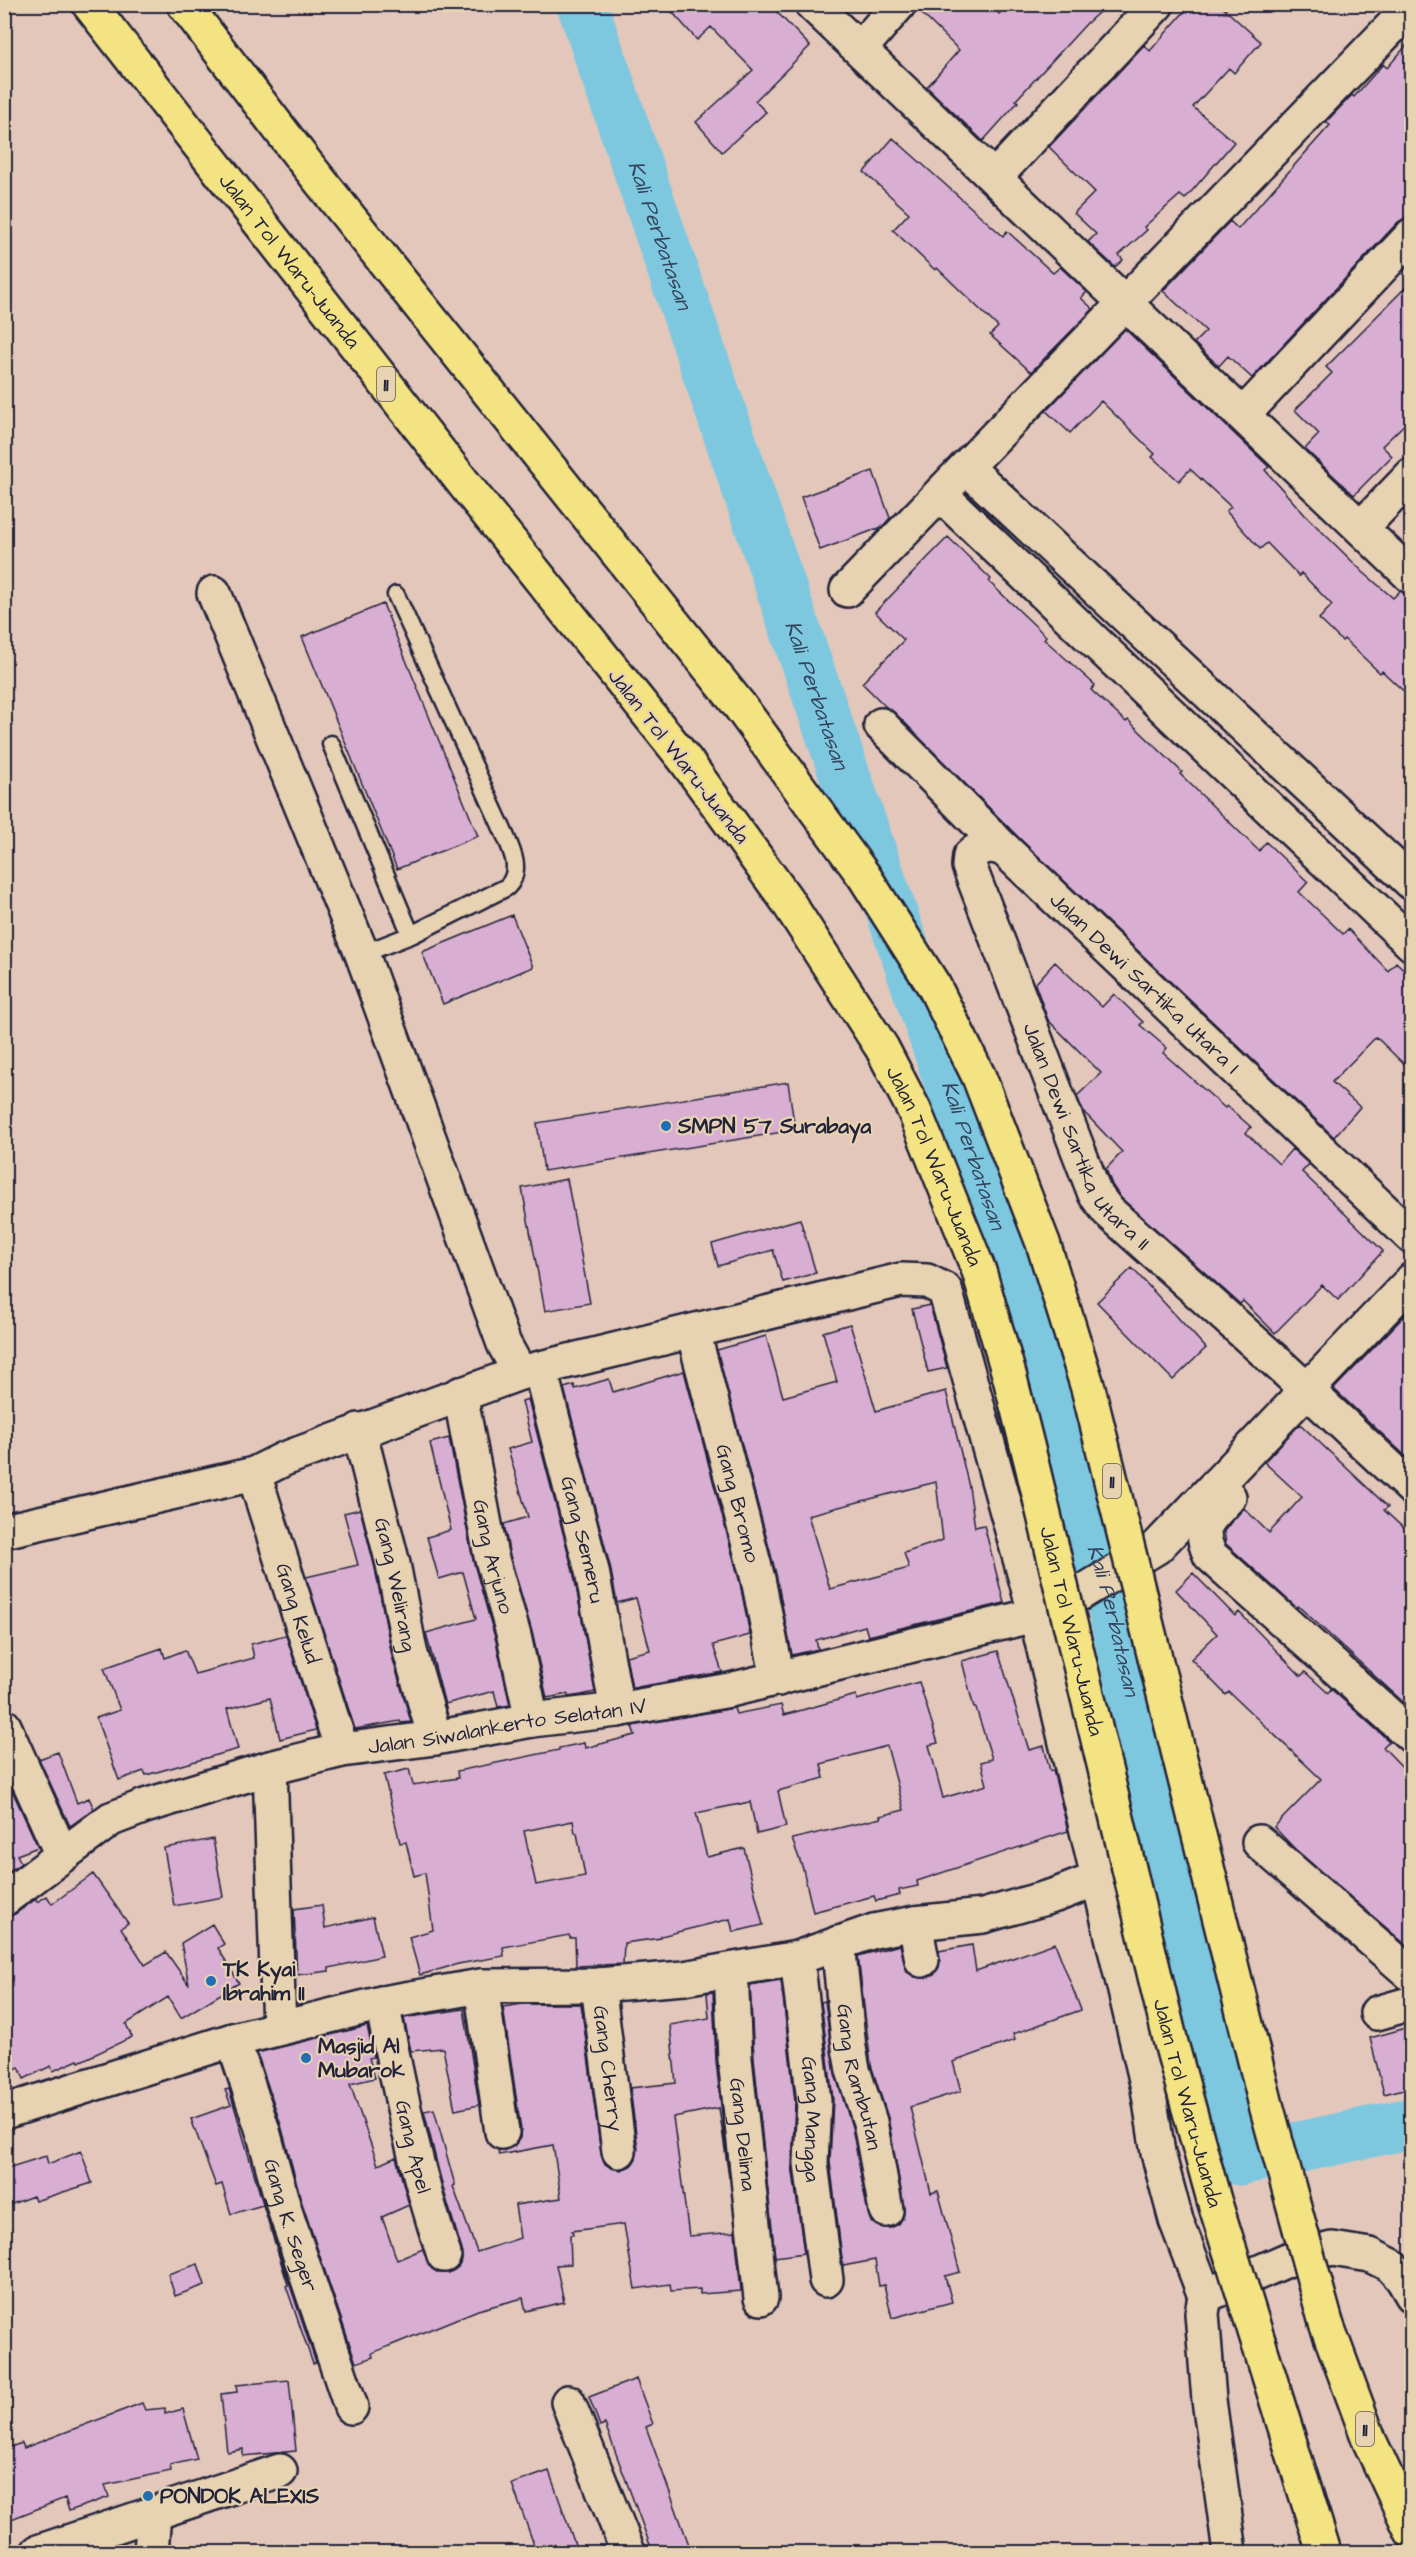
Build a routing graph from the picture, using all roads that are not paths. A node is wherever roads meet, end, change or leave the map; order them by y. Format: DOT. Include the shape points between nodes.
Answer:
graph roads {
  1 [pos="89,4"];
  2 [pos="184,4"];
  3 [pos="812,4"];
  4 [pos="899,4"];
  5 [pos="1157,4"];
  6 [pos="1412,6"];
  7 [pos="860,49"];
  8 [pos="995,177"];
  9 [pos="1412,235"];
  10 [pos="1125,302"];
  11 [pos="1243,415"];
  12 [pos="966,467"];
  13 [pos="1412,475"];
  14 [pos="940,494"];
  15 [pos="1031,527"];
  16 [pos="1361,528"];
  17 [pos="1004,555"];
  18 [pos="1412,577"];
  19 [pos="847,590"];
  20 [pos="214,593"];
  21 [pos="396,594"];
  22 [pos="881,725"];
  23 [pos="331,744"];
  24 [pos="1004,849"];
  25 [pos="1412,884"];
  26 [pos="411,935"];
  27 [pos="1412,944"];
  28 [pos="362,954"];
  29 [pos="1412,1237"];
  30 [pos="1412,1280"];
  31 [pos="693,1331"];
  32 [pos="530,1371"];
  33 [pos="1306,1390"];
  34 [pos="460,1394"];
  35 [pos="359,1430"];
  36 [pos="1235,1465"];
  37 [pos="254,1474"];
  38 [pos="1412,1488"];
  39 [pos="4,1531"];
  40 [pos="1044,1613"];
  41 [pos="778,1679"];
  42 [pos="617,1710"];
  43 [pos="532,1720"];
  44 [pos="4,1726"];
  45 [pos="1412,1736"];
  46 [pos="435,1738"];
  47 [pos="342,1750"];
  48 [pos="270,1768"];
  49 [pos="1259,1842"];
  50 [pos="62,1855"];
  51 [pos="1097,1879"];
  52 [pos="4,1899"];
  53 [pos="915,1923"];
  54 [pos="838,1943"];
  55 [pos="797,1958"];
  56 [pos="922,1960"];
  57 [pos="731,1970"];
  58 [pos="1412,1975"];
  59 [pos="598,1985"];
  60 [pos="481,1986"];
  61 [pos="382,2003"];
  62 [pos="1412,2003"];
  63 [pos="1377,2013"];
  64 [pos="279,2028"];
  65 [pos="233,2040"];
  66 [pos="4,2112"];
  67 [pos="502,2132"];
  68 [pos="619,2151"];
  69 [pos="885,2210"];
  70 [pos="444,2255"];
  71 [pos="826,2280"];
  72 [pos="1412,2295"];
  73 [pos="1205,2296"];
  74 [pos="761,2298"];
  75 [pos="568,2402"];
  76 [pos="351,2407"];
  77 [pos="280,2471"];
  78 [pos="154,2514"];
  79 [pos="1412,2532"];
  80 [pos="38,2553"];
  81 [pos="151,2553"];
  82 [pos="628,2553"];
  83 [pos="1230,2553"];
  84 [pos="1324,2553"];
  1 -- 84 [label="highway, Jalan Tol Waru–Juanda / 11, bridge" via="461,481 686,761 786,899 882,1048 914,1110 979,1271 1026,1440 1171,2043 1214,2200"];
  2 -- 79 [label="highway, 11, bridge" via="305,162 739,705 864,876 934,986 979,1077 1043,1243 1088,1388 1263,2094 1326,2323 1370,2442"];
  3 -- 7 [label="street"];
  4 -- 7 [label="street"];
  5 -- 8 [label="street"];
  6 -- 10 [label="street"];
  7 -- 8 [label="street"];
  8 -- 10 [label="street"];
  9 -- 11 [label="street"];
  10 -- 11 [label="street"];
  10 -- 12 [label="street"];
  11 -- 16 [label="street"];
  12 -- 14 [label="street"];
  12 -- 15 [label="street"];
  13 -- 16 [label="street"];
  14 -- 17 [label="street"];
  14 -- 19 [label="street"];
  15 -- 17 [label="street"];
  15 -- 25 [label="street"];
  16 -- 18 [label="street"];
  17 -- 27 [label="street"];
  20 -- 28 [label="street, Gang Semeru"];
  21 -- 26 [label="lane" via="515,861 515,874 507,887"];
  22 -- 24 [label="street, Jalan Dewi Sartika Utara I"];
  23 -- 26 [label="lane"];
  24 -- 29 [label="street, Jalan Dewi Sartika Utara I"];
  24 -- 33 [label="street, Jalan Dewi Sartika Utara II" via="986,846 976,850 970,856 969,866 1095,1194 1107,1211"];
  26 -- 28 [label="lane"];
  28 -- 32 [label="street, Gang Semeru" via="504,1344"];
  30 -- 33 [label="street, Jalan Siwalankerto Selatan IV"];
  31 -- 32 [label="street"];
  31 -- 40 [label="street" via="901,1280 927,1281 945,1290"];
  31 -- 41 [label="street, Gang Bromo" via="758,1579"];
  32 -- 34 [label="street"];
  32 -- 42 [label="street, Gang Semeru" via="592,1571"];
  33 -- 36 [label="street, Jalan Siwalankerto Selatan IV"];
  33 -- 38 [label="street"];
  34 -- 35 [label="street"];
  34 -- 43 [label="street, Gang Arjuno" via="491,1556"];
  35 -- 37 [label="street"];
  35 -- 46 [label="street, Gang Welirang" via="410,1651"];
  36 -- 40 [label="street, Jalan Siwalankerto Selatan IV, bridge" via="1157,1547"];
  36 -- 45 [label="street" via="1231,1495 1205,1524 1202,1539 1210,1556"];
  37 -- 39 [label="street"];
  37 -- 47 [label="street, Gang Kelud"];
  40 -- 41 [label="street, Jalan Siwalankerto Selatan IV"];
  40 -- 51 [label="street"];
  41 -- 42 [label="street, Jalan Siwalankerto Selatan IV"];
  42 -- 43 [label="street, Jalan Siwalankerto Selatan IV"];
  43 -- 46 [label="street, Jalan Siwalankerto Selatan IV"];
  44 -- 50 [label="street"];
  46 -- 47 [label="street, Jalan Siwalankerto Selatan IV"];
  47 -- 48 [label="street, Jalan Siwalankerto Selatan IV"];
  48 -- 50 [label="street, Jalan Siwalankerto Selatan IV" via="111,1819"];
  48 -- 64 [label="street"];
  49 -- 58 [label="street"];
  50 -- 52 [label="street, Jalan Siwalankerto Selatan IV"];
  51 -- 53 [label="street" via="983,1916"];
  51 -- 73 [label="street" via="1148,2088 1158,2153 1176,2220"];
  53 -- 54 [label="street"];
  53 -- 56 [label="street"];
  54 -- 55 [label="street"];
  54 -- 69 [label="street, Gang Rambutan" via="849,2048 870,2122"];
  55 -- 57 [label="street"];
  55 -- 71 [label="street, Gang Mangga" via="814,2101 811,2163"];
  57 -- 59 [label="street"];
  57 -- 74 [label="street, Gang Delima" via="735,2060"];
  59 -- 60 [label="street"];
  59 -- 68 [label="street, Gang Cherry"];
  60 -- 61 [label="street"];
  60 -- 67 [label="street"];
  61 -- 64 [label="street"];
  61 -- 70 [label="street, Gang Apel" via="407,2124"];
  62 -- 63 [label="street"];
  64 -- 65 [label="street"];
  65 -- 66 [label="street"];
  65 -- 76 [label="street, Gang K. Seger"];
  72 -- 73 [label="street" via="1390,2265 1370,2255 1332,2248 1287,2260"];
  73 -- 83 [label="street" via="1202,2313 1209,2400"];
  75 -- 82 [label="street"];
  77 -- 78 [label="street"];
  78 -- 80 [label="street"];
  78 -- 81 [label="street"];
}
